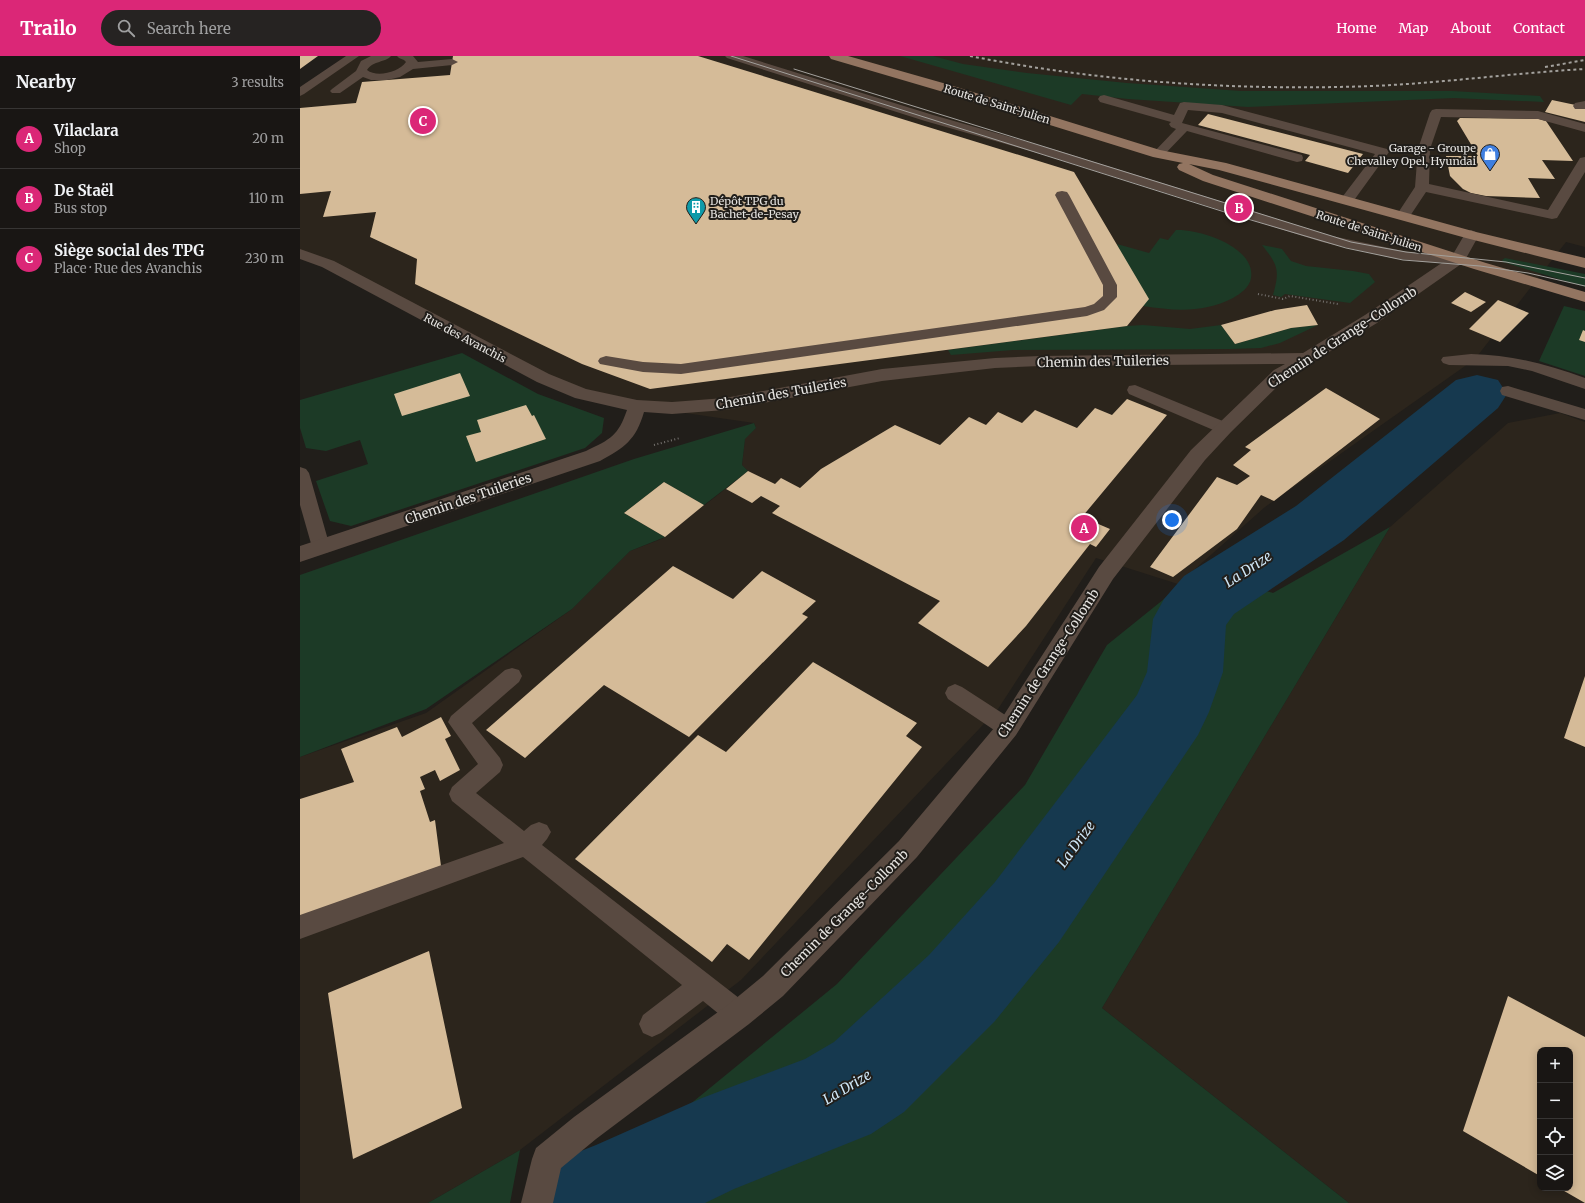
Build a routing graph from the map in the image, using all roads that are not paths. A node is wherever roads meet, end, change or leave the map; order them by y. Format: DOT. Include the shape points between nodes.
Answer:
graph roads {
  1 [pos="385,56"];
  2 [pos="403,56"];
  3 [pos="731,56"];
  4 [pos="835,56"];
  5 [pos="352,57"];
  6 [pos="370,60"];
  7 [pos="452,62"];
  8 [pos="411,66"];
  9 [pos="362,72"];
  10 [pos="336,90"];
  11 [pos="300,92"];
  12 [pos="1104,99"];
  13 [pos="1548,106"];
  14 [pos="1436,113"];
  15 [pos="1181,124"];
  16 [pos="1585,128"];
  17 [pos="1158,154"];
  18 [pos="1297,158"];
  19 [pos="1585,161"];
  20 [pos="1422,187"];
  21 [pos="1062,195"];
  22 [pos="1347,200"];
  23 [pos="1403,216"];
  24 [pos="1471,235"];
  25 [pos="1340,253"];
  26 [pos="300,254"];
  27 [pos="1403,256"];
  28 [pos="1458,259"];
  29 [pos="1585,263"];
  30 [pos="1585,296"];
  31 [pos="1305,358"];
  32 [pos="1449,360"];
  33 [pos="606,361"];
  34 [pos="1585,384"];
  35 [pos="1135,390"];
  36 [pos="1508,391"];
  37 [pos="637,406"];
  38 [pos="1585,415"];
  39 [pos="1224,428"];
  40 [pos="300,473"];
  41 [pos="321,547"];
  42 [pos="300,554"];
  43 [pos="512,676"];
  44 [pos="955,693"];
  45 [pos="1008,728"];
  46 [pos="532,839"];
  47 [pos="300,927"];
  48 [pos="702,986"];
  49 [pos="739,1014"];
  50 [pos="652,1024"];
  51 [pos="538,1198"];
  1 -- 6 [label="lane"];
  2 -- 8 [label="lane" via="411,60"];
  3 -- 27 [label="lane" via="1327,239"];
  4 -- 17 [label="main road, Route de Saint-Julien"];
  5 -- 6 [label="lane"];
  5 -- 11 [label="lane"];
  6 -- 9 [label="lane" via="362,67"];
  7 -- 8 [label="lane"];
  8 -- 9 [label="lane" via="390,75 372,76"];
  9 -- 10 [label="lane"];
  12 -- 15 [label="lane"];
  13 -- 14 [label="lane" via="1433,104"];
  14 -- 16 [label="lane" via="1538,115"];
  14 -- 20 [label="lane" via="1424,149"];
  15 -- 17 [label="lane"];
  15 -- 18 [label="lane"];
  15 -- 22 [label="lane" via="1184,106 1222,109 1382,152 1355,181"];
  17 -- 22 [label="main road, Route de Saint-Julien" via="1221,166"];
  17 -- 28 [label="main road, Route de Saint-Julien" via="1208,178"];
  19 -- 20 [label="lane" via="1552,215"];
  20 -- 23 [label="lane"];
  21 -- 33 [label="lane" via="1110,286 1110,296 1099,307 681,369 662,370"];
  22 -- 23 [label="main road, Route de Saint-Julien"];
  23 -- 24 [label="main road, Route de Saint-Julien"];
  24 -- 28 [label="street, Chemin de Grange-Collomb"];
  24 -- 29 [label="main road, Route de Saint-Julien"];
  25 -- 27 [label="lane"];
  26 -- 37 [label="street, Rue des Avanchis" via="328,264 543,378 581,394"];
  27 -- 28 [label="lane"];
  28 -- 30 [label="main road, Route de Saint-Julien"];
  28 -- 31 [label="street, Chemin de Grange-Collomb" via="1381,312"];
  31 -- 37 [label="street, Chemin des Tuileries" via="995,363 882,376 725,404 672,408"];
  31 -- 39 [label="street, Chemin de Grange-Collomb" via="1266,386"];
  32 -- 34 [label="lane" via="1509,361"];
  35 -- 39 [label="lane"];
  36 -- 38 [label="lane"];
  37 -- 41 [label="street, Chemin des Tuileries" via="627,435 593,456"];
  39 -- 45 [label="street, Chemin de Grange-Collomb" via="1198,455 1106,573"];
  40 -- 41 [label="lane"];
  41 -- 42 [label="street, Chemin des Tuileries"];
  43 -- 46 [label="lane" via="460,722 492,765 460,794"];
  44 -- 45 [label="lane"];
  45 -- 49 [label="street, Chemin de Grange-Collomb" via="908,849 773,986"];
  46 -- 47 [label="lane"];
  46 -- 48 [label="lane"];
  48 -- 49 [label="lane"];
  48 -- 50 [label="lane"];
  49 -- 51 [label="street, Chemin de Grange-Collomb" via="547,1159"];
}
